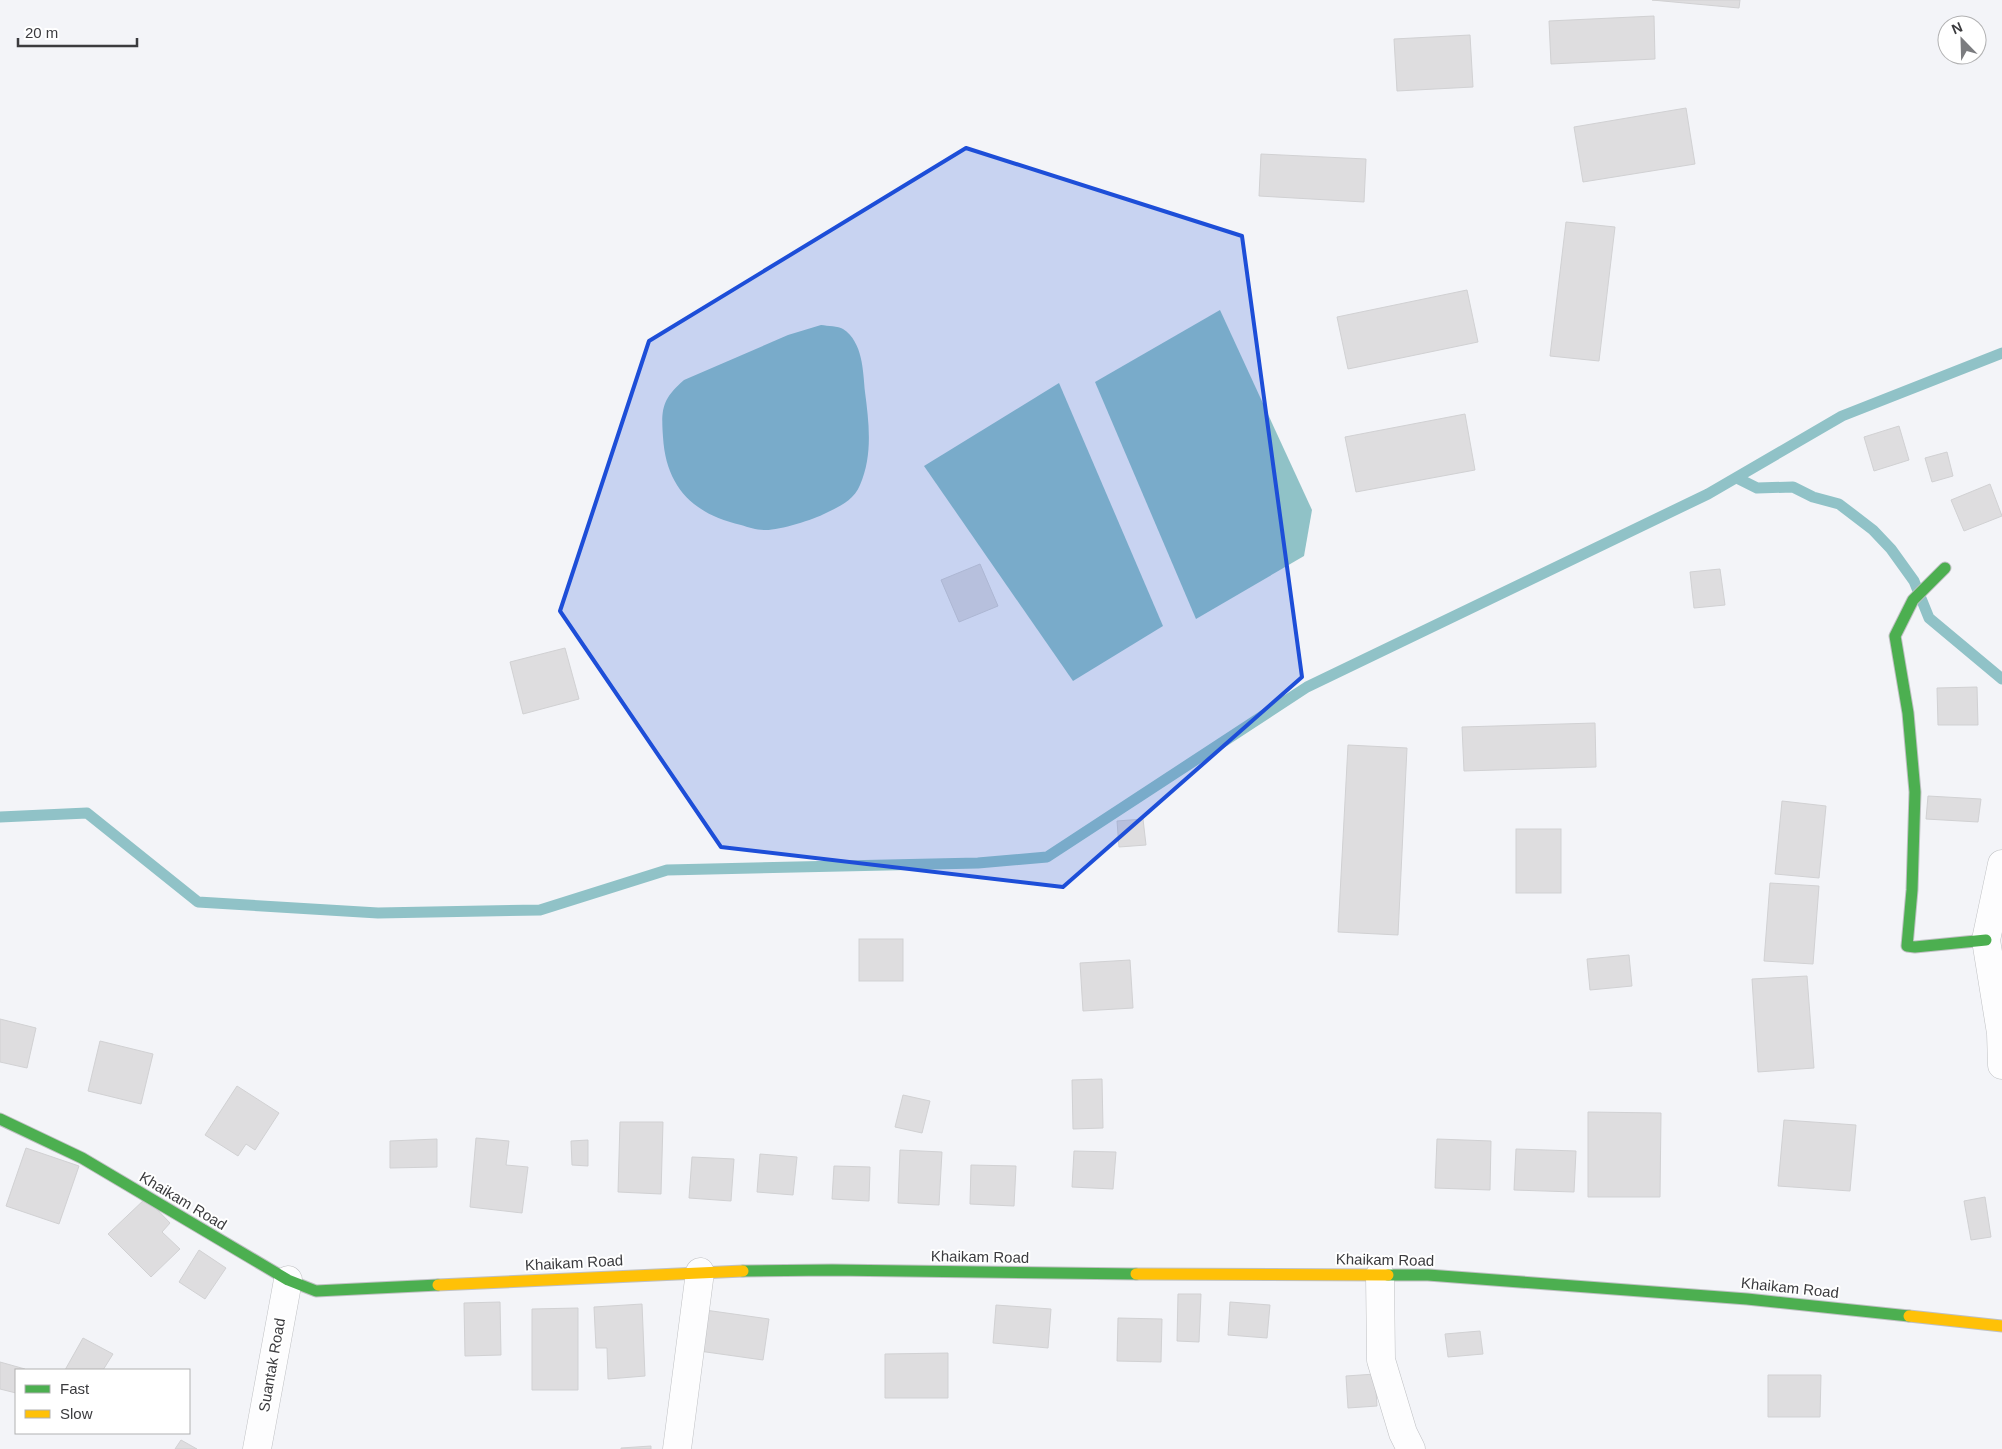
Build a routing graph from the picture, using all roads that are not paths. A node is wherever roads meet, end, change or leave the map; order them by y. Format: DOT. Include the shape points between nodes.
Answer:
graph roads {
  1 [pos="1945,568"];
  2 [pos="2002,864"];
  3 [pos="1986,940"];
  4 [pos="2002,1066"];
  5 [pos="0,1119"];
  6 [pos="700,1272"];
  7 [pos="1380,1275"];
  8 [pos="288,1280"];
  9 [pos="2002,1326"];
  10 [pos="257,1449"];
  11 [pos="677,1449"];
  12 [pos="1411,1449"];
  1 -- 3 [label="street" via="1913,600 1895,636 1908,713 1915,792 1907,946"];
  2 -- 3 [label="street"];
  3 -- 4 [label="street" via="2001,1033"];
  5 -- 8 [label="street, Khaikam Road" via="82,1158"];
  6 -- 7 [label="street, Khaikam Road" via="832,1270"];
  6 -- 8 [label="street, Khaikam Road" via="316,1290"];
  6 -- 11 [label="street"];
  7 -- 9 [label="street, Khaikam Road" via="1428,1275 1747,1299"];
  7 -- 12 [label="street" via="1380,1360"];
  8 -- 10 [label="street, Suantak Road"];
}
